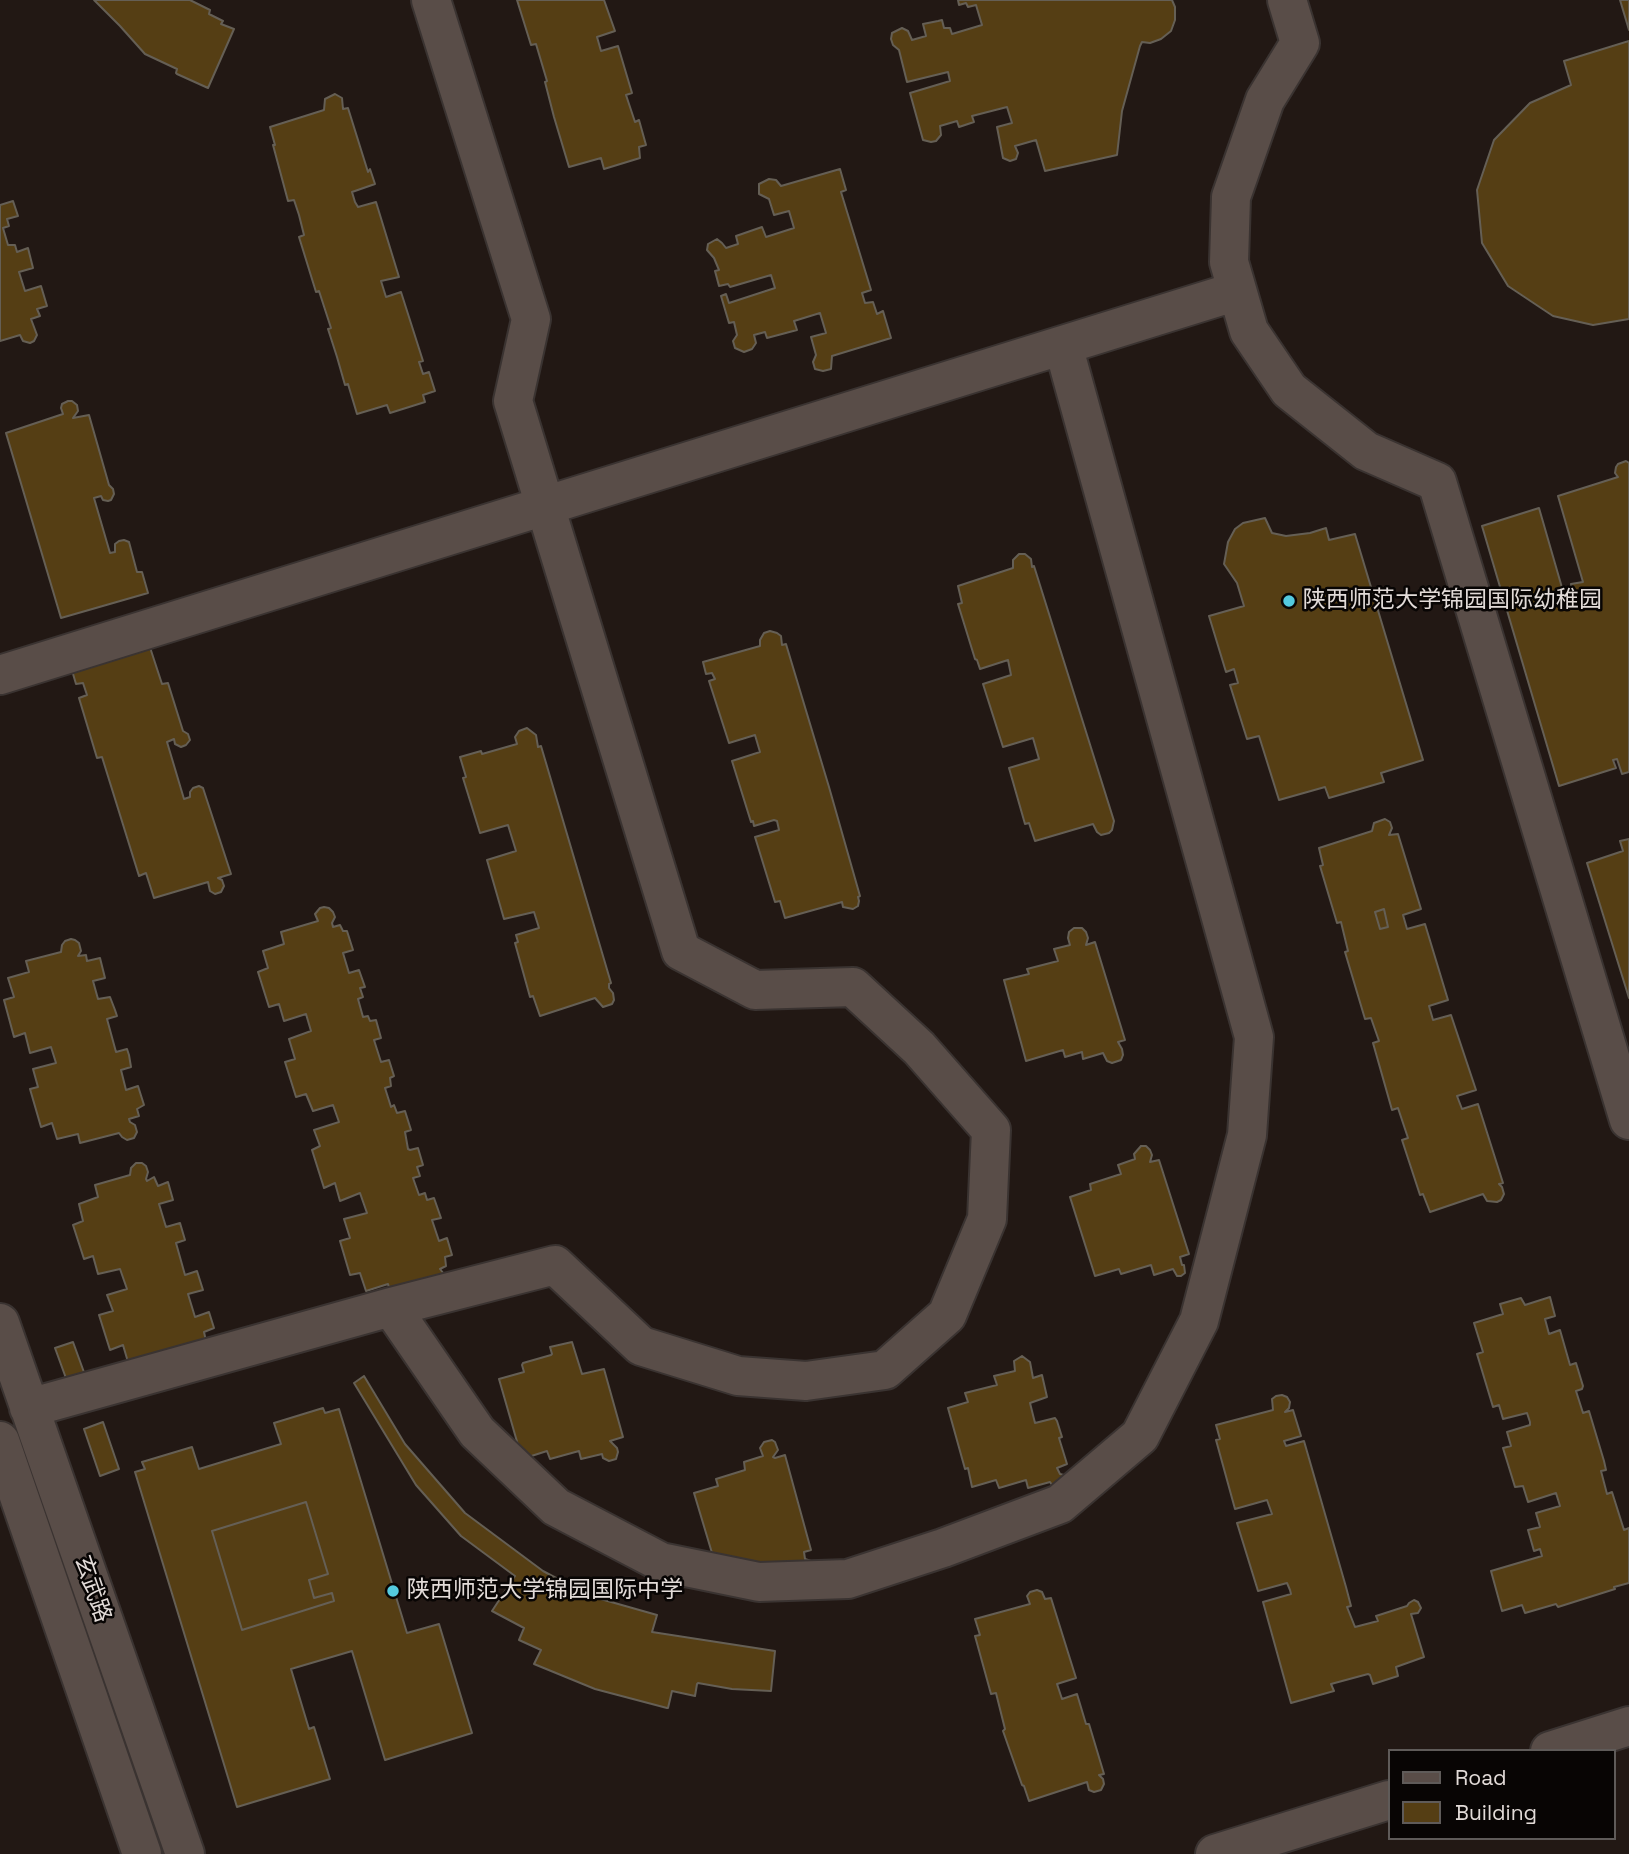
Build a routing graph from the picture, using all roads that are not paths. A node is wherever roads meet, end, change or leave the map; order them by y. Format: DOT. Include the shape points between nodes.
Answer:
graph roads {
  1 [pos="431,0"];
  2 [pos="1287,0"];
  3 [pos="1237,291"];
  4 [pos="1063,345"];
  5 [pos="545,506"];
  6 [pos="0,675"];
  7 [pos="1629,1120"];
  8 [pos="391,1307"];
  9 [pos="0,1324"];
  10 [pos="29,1408"];
  11 [pos="0,1441"];
  12 [pos="1629,1726"];
  13 [pos="1556,1749"];
  14 [pos="1388,1800"];
  15 [pos="142,1854"];
  16 [pos="185,1854"];
  17 [pos="1215,1854"];
  1 -- 5 [label="street" via="531,319 513,401"];
  2 -- 3 [label="street" via="1300,43 1265,100 1231,197 1228,262"];
  3 -- 4 [label="street"];
  3 -- 7 [label="street" via="1249,331 1289,390 1366,451 1437,482"];
  4 -- 5 [label="street"];
  4 -- 8 [label="street" via="1254,1037 1247,1135 1199,1321 1140,1436 1060,1504 848,1579 759,1582 661,1562 556,1507 477,1432"];
  5 -- 6 [label="street"];
  5 -- 8 [label="street" via="681,951 755,990 853,987 919,1048 991,1130 987,1219 947,1315 885,1370 806,1381 738,1376 641,1346 555,1265"];
  8 -- 10 [label="street"];
  9 -- 10 [label="street, 玄武路"];
  10 -- 16 [label="street, 玄武路"];
  11 -- 15 [label="street, 玄武路"];
  12 -- 13 [label="street"];
  14 -- 17 [label="street"];
}
